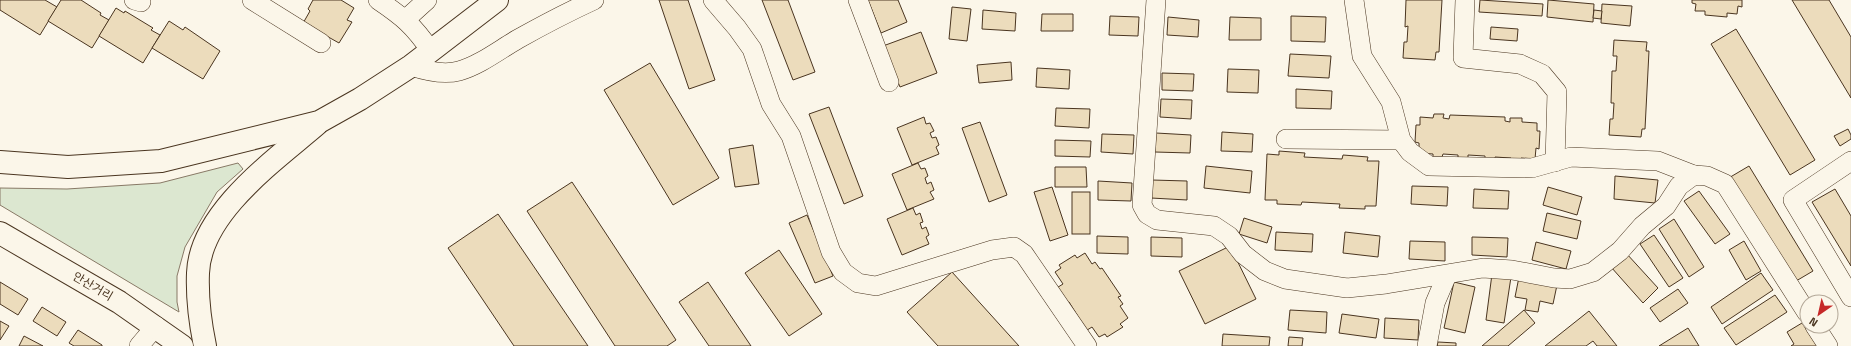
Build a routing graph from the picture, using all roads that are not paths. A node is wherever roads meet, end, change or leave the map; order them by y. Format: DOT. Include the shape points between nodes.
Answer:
graph roads {
  1 [pos="252,0"];
  2 [pos="378,0"];
  3 [pos="427,0"];
  4 [pos="497,0"];
  5 [pos="594,0"];
  6 [pos="714,0"];
  7 [pos="858,0"];
  8 [pos="1156,0"];
  9 [pos="1354,0"];
  10 [pos="1465,0"];
  11 [pos="280,7"];
  12 [pos="406,19"];
  13 [pos="321,43"];
  14 [pos="431,51"];
  15 [pos="411,66"];
  16 [pos="889,82"];
  17 [pos="319,122"];
  18 [pos="1286,139"];
  19 [pos="1401,140"];
  20 [pos="1851,161"];
  21 [pos="0,162"];
  22 [pos="1555,162"];
  23 [pos="1694,175"];
  24 [pos="0,232"];
  25 [pos="1447,275"];
  26 [pos="1851,297"];
  27 [pos="1799,300"];
  28 [pos="156,326"];
  29 [pos="1820,334"];
  30 [pos="139,346"];
  31 [pos="182,346"];
  32 [pos="205,346"];
  33 [pos="1087,346"];
  34 [pos="1427,346"];
  35 [pos="1828,346"];
  1 -- 11 [label="street"];
  2 -- 12 [label="street"];
  3 -- 12 [label="street"];
  4 -- 14 [label="main road"];
  5 -- 15 [label="street" via="458,71 427,71"];
  6 -- 33 [label="street" via="752,49 771,104 790,136 831,252 843,272 858,283 876,286 992,250 1014,247 1024,254"];
  7 -- 16 [label="street"];
  8 -- 25 [label="street" via="1142,205 1146,214 1157,220 1214,226 1229,236 1243,254 1265,272 1285,279 1347,288"];
  9 -- 19 [label="street" via="1362,56 1391,102"];
  10 -- 22 [label="street" via="1463,58 1520,64 1542,74 1557,92"];
  11 -- 13 [label="street"];
  12 -- 14 [label="street"];
  14 -- 15 [label="main road"];
  15 -- 17 [label="main road"];
  17 -- 21 [label="main road" via="161,161 68,167"];
  17 -- 32 [label="main road" via="232,200 215,222 204,243 198,272 200,319"];
  18 -- 19 [label="street"];
  19 -- 22 [label="street" via="1410,152 1429,166 1532,168"];
  20 -- 26 [label="street" via="1793,200"];
  22 -- 23 [label="street" via="1571,157 1658,161"];
  23 -- 25 [label="street" via="1679,186 1666,206 1642,226 1620,251 1593,272 1570,279 1483,268"];
  23 -- 27 [label="street" via="1707,176 1725,184"];
  24 -- 28 [label="main road, 안산거리"];
  25 -- 34 [label="street" via="1434,303"];
  28 -- 30 [label="street"];
  28 -- 31 [label="main road, 안산거리"];
  29 -- 35 [label="street"];
}
